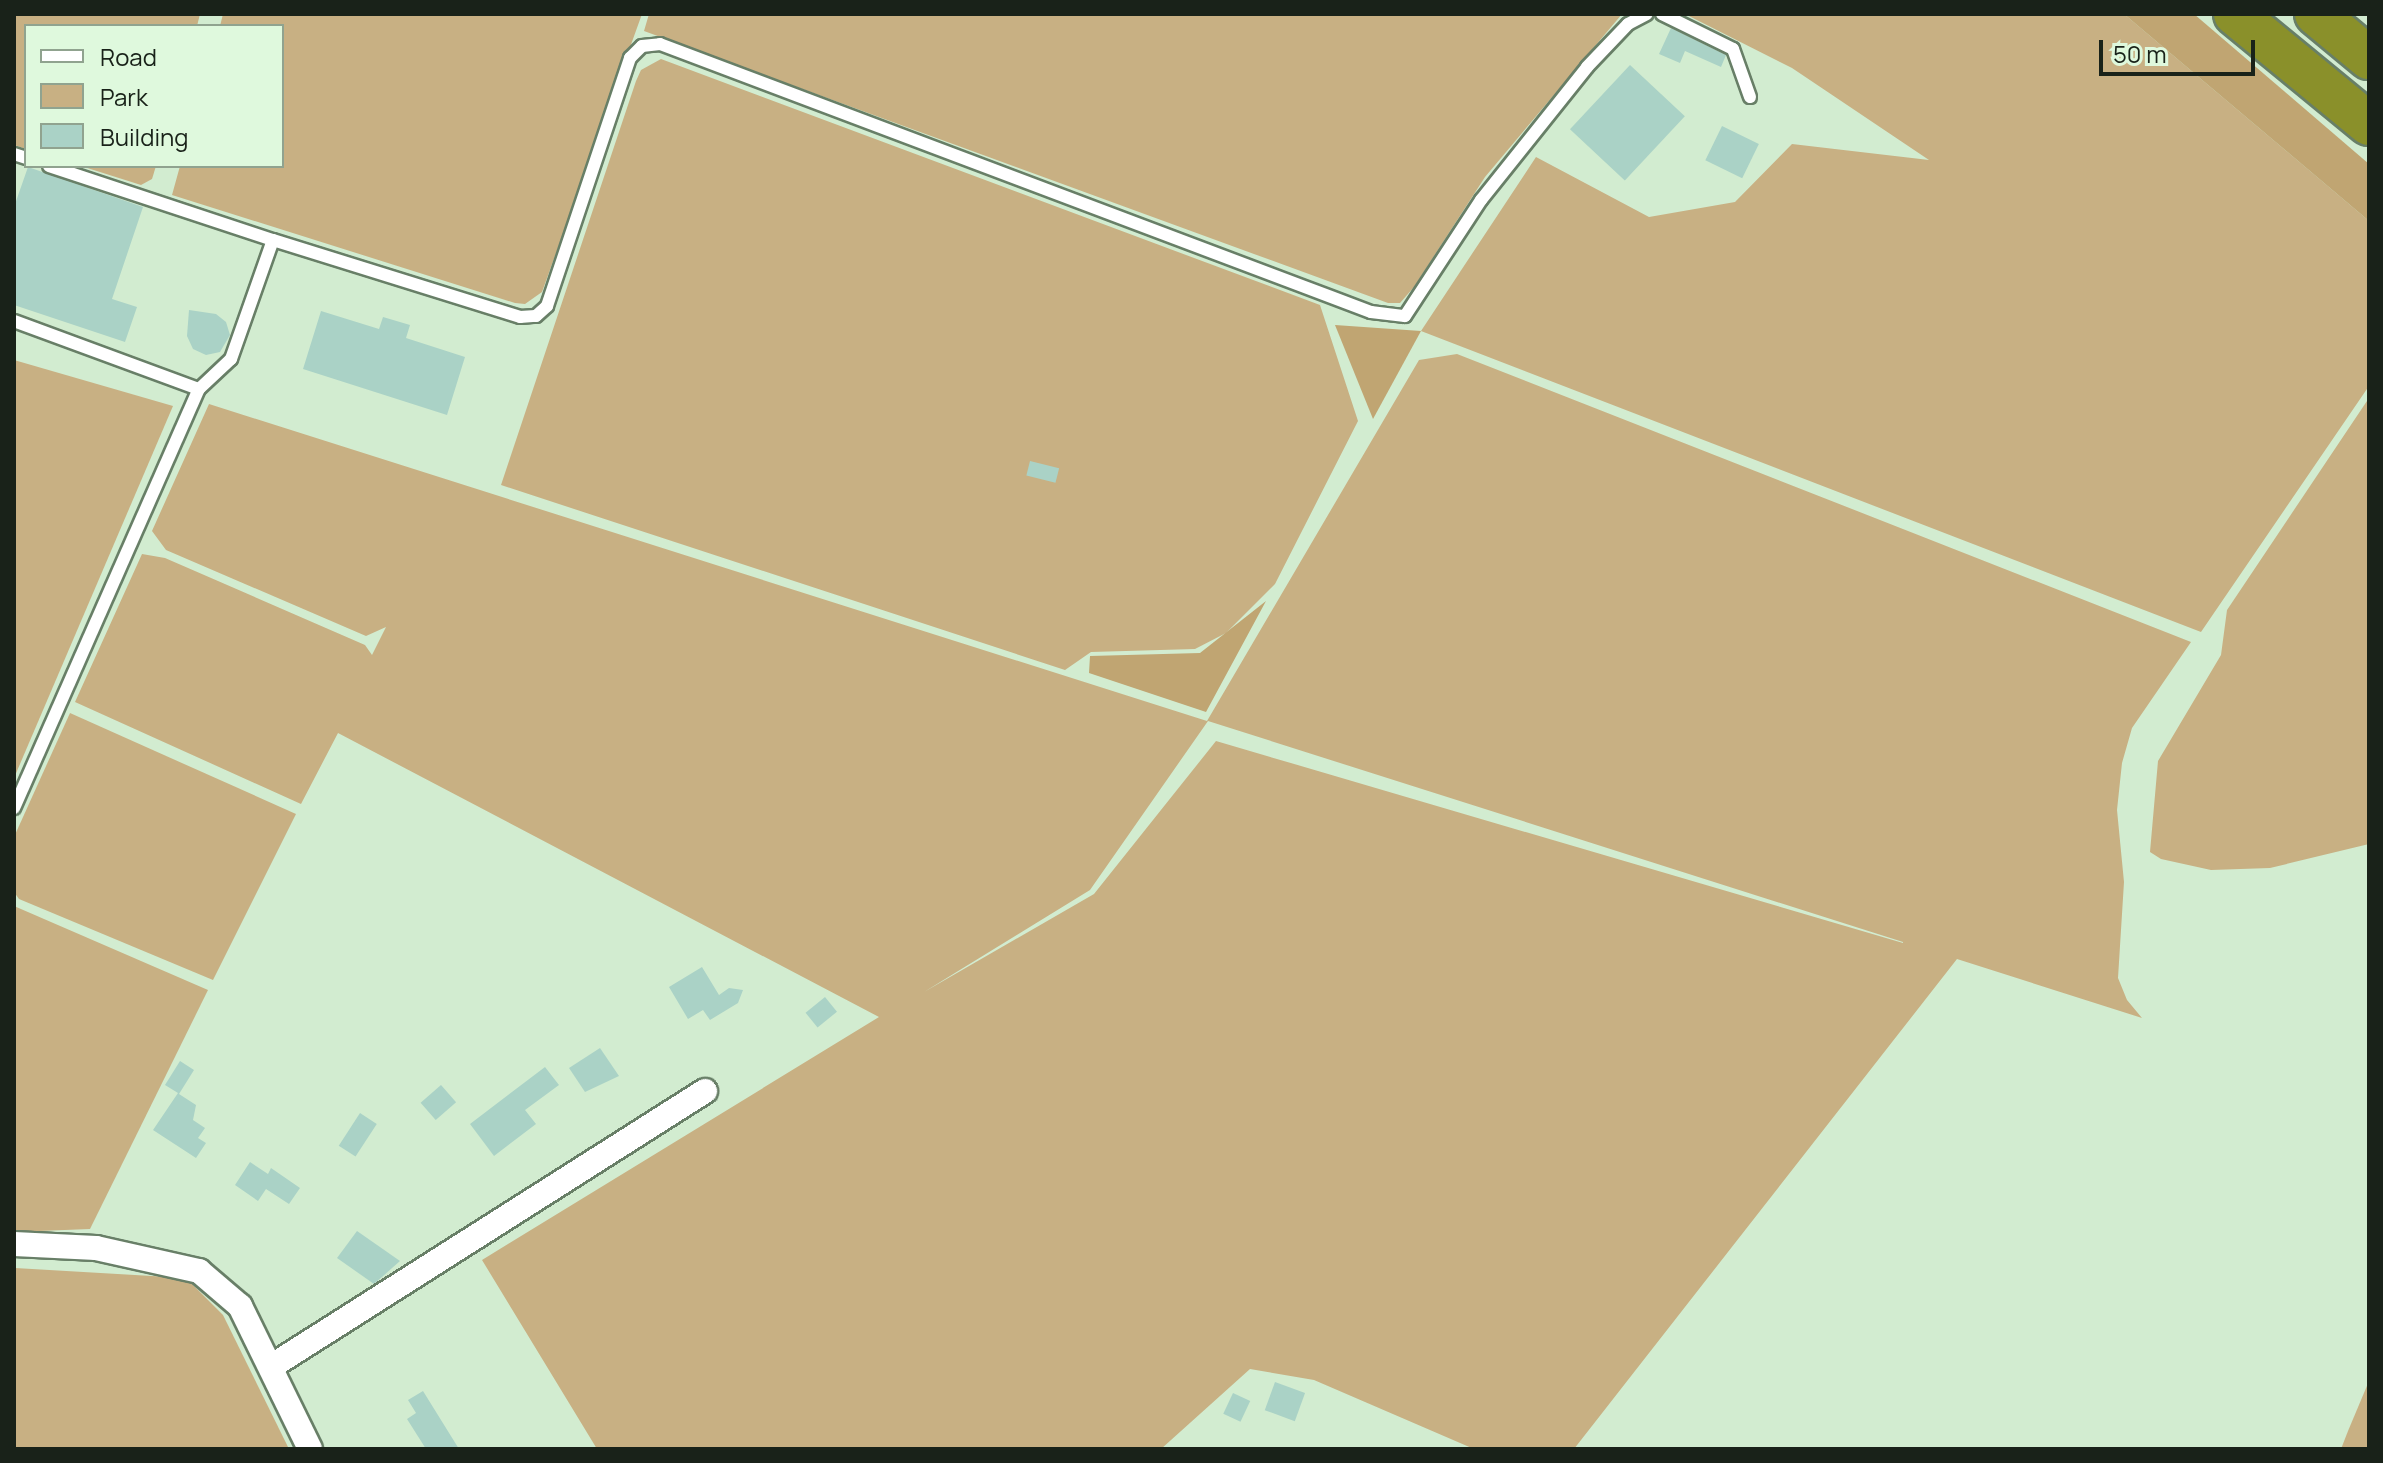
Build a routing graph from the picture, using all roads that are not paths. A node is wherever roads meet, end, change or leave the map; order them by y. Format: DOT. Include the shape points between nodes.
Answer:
graph roads {
  1 [pos="1647,14"];
  2 [pos="1662,14"];
  3 [pos="2235,14"];
  4 [pos="2316,14"];
  5 [pos="2369,58"];
  6 [pos="1750,97"];
  7 [pos="2369,124"];
  8 [pos="55,168"];
  9 [pos="273,240"];
  10 [pos="14,321"];
  11 [pos="199,389"];
  12 [pos="14,808"];
  13 [pos="705,1091"];
  14 [pos="14,1244"];
  15 [pos="272,1366"];
  16 [pos="310,1449"];
  1 -- 9 [label="lane" via="1628,24 1587,67 1481,200 1405,316 1371,312 660,44 642,46 630,58 547,306 536,316 520,317"];
  2 -- 6 [label="lane" via="1733,49 1740,56"];
  3 -- 7 [label="highway"];
  4 -- 5 [label="highway"];
  8 -- 9 [label="lane"];
  9 -- 11 [label="lane" via="231,359"];
  10 -- 11 [label="lane"];
  11 -- 12 [label="lane"];
  13 -- 15 [label="street"];
  14 -- 15 [label="street" via="96,1248 199,1271 240,1306"];
  15 -- 16 [label="street"];
}
